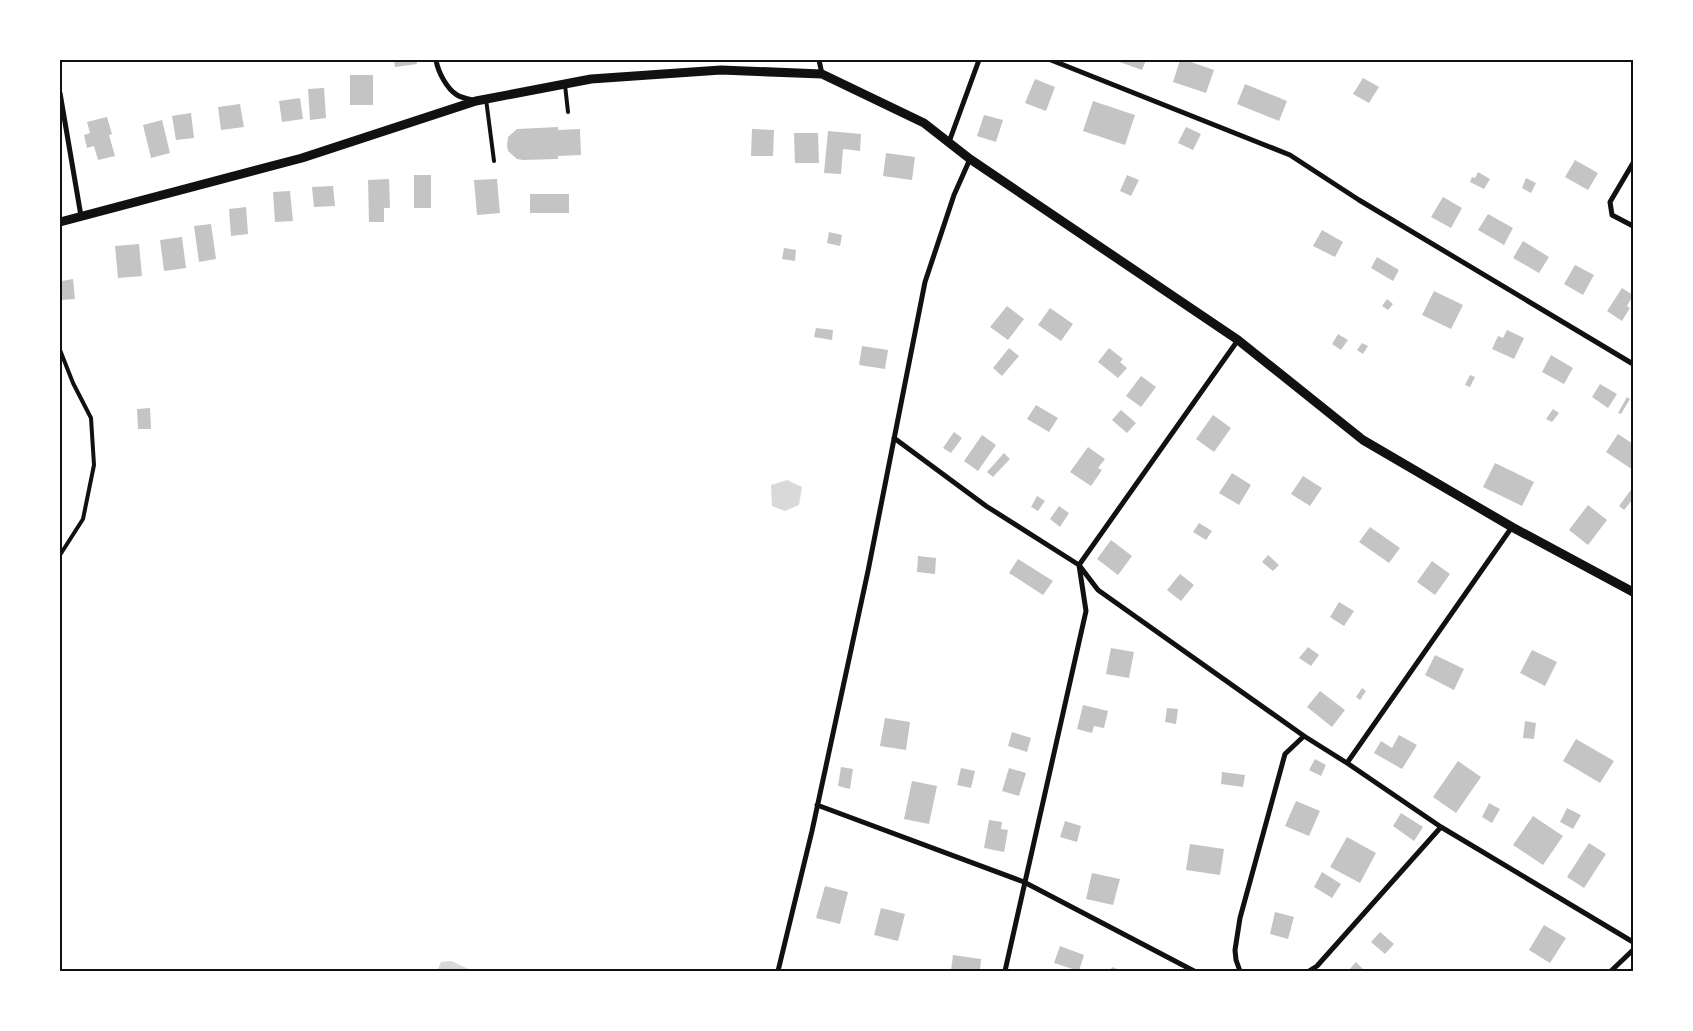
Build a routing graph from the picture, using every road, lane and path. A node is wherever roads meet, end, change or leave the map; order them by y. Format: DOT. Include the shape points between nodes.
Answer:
graph roads {
  1 [pos="436,60"];
  2 [pos="819,60"];
  3 [pos="979,60"];
  4 [pos="1051,60"];
  5 [pos="822,74"];
  6 [pos="565,84"];
  7 [pos="60,93"];
  8 [pos="486,99"];
  9 [pos="476,101"];
  10 [pos="568,112"];
  11 [pos="948,142"];
  12 [pos="970,159"];
  13 [pos="494,161"];
  14 [pos="1633,164"];
  15 [pos="81,216"];
  16 [pos="60,222"];
  17 [pos="1633,226"];
  18 [pos="1238,340"];
  19 [pos="60,350"];
  20 [pos="1633,364"];
  21 [pos="894,438"];
  22 [pos="1512,526"];
  23 [pos="60,555"];
  24 [pos="1079,565"];
  25 [pos="1633,592"];
  26 [pos="1304,736"];
  27 [pos="1347,763"];
  28 [pos="817,805"];
  29 [pos="1440,827"];
  30 [pos="1024,882"];
  31 [pos="1633,942"];
  32 [pos="1633,950"];
  33 [pos="778,971"];
  34 [pos="1005,971"];
  35 [pos="1194,971"];
  36 [pos="1240,971"];
  37 [pos="1309,971"];
  38 [pos="1611,971"];
  1 -- 9 [label="street" via="446,83 457,95"];
  2 -- 5 [label="street"];
  3 -- 11 [label="street"];
  4 -- 20 [label="street" via="1290,155 1359,200"];
  5 -- 6 [label="street" via="722,70"];
  5 -- 11 [label="street" via="924,123"];
  6 -- 8 [label="street"];
  6 -- 10 [label="lane"];
  7 -- 15 [label="street"];
  8 -- 9 [label="street"];
  8 -- 13 [label="lane"];
  9 -- 15 [label="street" via="302,158"];
  11 -- 12 [label="street"];
  12 -- 18 [label="street"];
  12 -- 21 [label="street" via="925,282"];
  14 -- 17 [label="street" via="1610,202 1612,215"];
  15 -- 16 [label="street"];
  18 -- 22 [label="street" via="1363,440"];
  18 -- 24 [label="street"];
  19 -- 23 [label="lane" via="72,383 91,418 94,465 83,519"];
  21 -- 24 [label="street" via="986,506"];
  21 -- 28 [label="street"];
  22 -- 25 [label="street"];
  22 -- 27 [label="street"];
  24 -- 26 [label="street" via="1098,590"];
  24 -- 30 [label="street" via="1086,611"];
  26 -- 27 [label="street"];
  26 -- 36 [label="street" via="1284,754 1240,918 1235,950"];
  27 -- 29 [label="street"];
  28 -- 30 [label="street"];
  28 -- 33 [label="street"];
  29 -- 31 [label="street"];
  29 -- 37 [label="street" via="1317,966"];
  30 -- 34 [label="street"];
  30 -- 35 [label="street"];
  32 -- 38 [label="street"];
}
